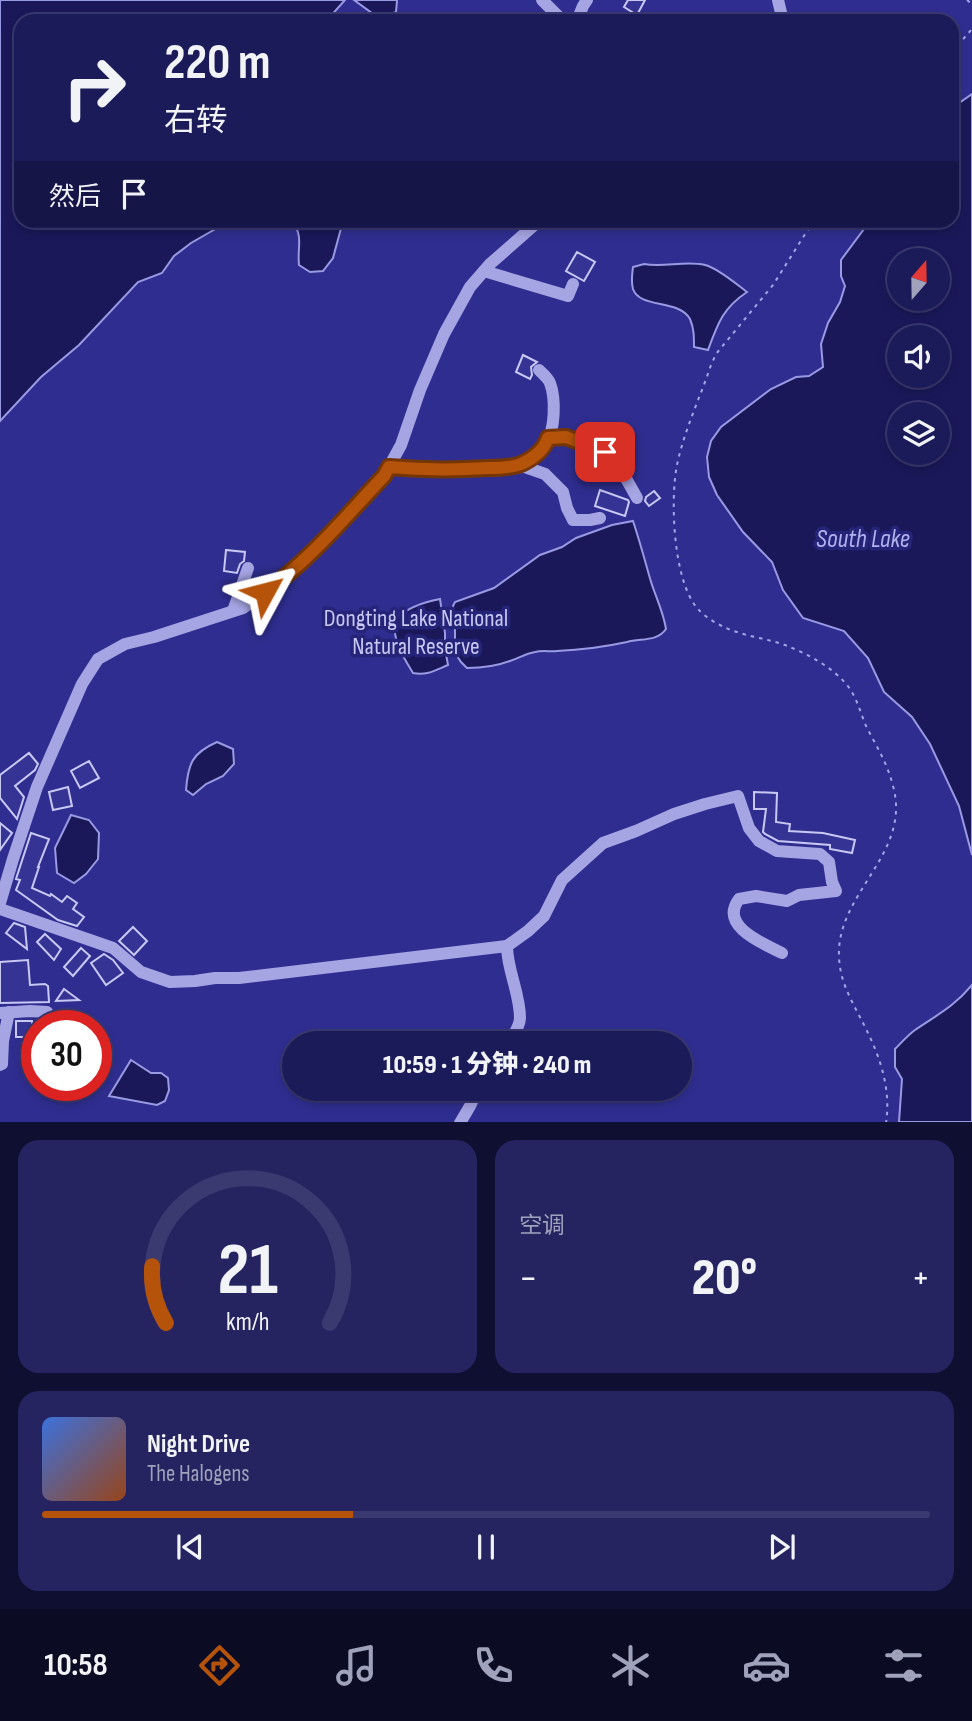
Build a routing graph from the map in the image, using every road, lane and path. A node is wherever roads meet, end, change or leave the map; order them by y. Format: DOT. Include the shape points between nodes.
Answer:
graph roads {
  1 [pos="542,0"];
  2 [pos="967,0"];
  3 [pos="972,4"];
  4 [pos="556,14"];
  5 [pos="972,29"];
  6 [pos="959,44"];
  7 [pos="531,228"];
  8 [pos="809,228"];
  9 [pos="484,271"];
  10 [pos="573,284"];
  11 [pos="539,370"];
  12 [pos="548,438"];
  13 [pos="519,465"];
  14 [pos="389,467"];
  15 [pos="637,498"];
  16 [pos="600,518"];
  17 [pos="248,568"];
  18 [pos="233,611"];
  19 [pos="0,903"];
  20 [pos="0,909"];
  21 [pos="507,946"];
  22 [pos="782,953"];
  23 [pos="4,1012"];
  24 [pos="515,1031"];
  25 [pos="0,1065"];
  26 [pos="472,1101"];
  27 [pos="460,1122"];
  28 [pos="886,1122"];
  1 -- 4 [label="street"];
  2 -- 3 [label="path"];
  5 -- 6 [label="path"];
  7 -- 9 [label="street"];
  8 -- 28 [label="path" via="774,285 711,365 677,466 674,529 682,575 696,608 723,627 785,645 830,669 849,688 884,759 897,809 892,833 844,923 839,950 843,986 868,1032 885,1078"];
  9 -- 10 [label="street" via="568,296"];
  9 -- 14 [label="street" via="444,334"];
  11 -- 12 [label="street" via="549,380 554,405"];
  12 -- 13 [label="street" via="537,454"];
  12 -- 15 [label="street" via="566,437 605,452 615,459"];
  13 -- 14 [label="street" via="463,470"];
  13 -- 16 [label="street" via="545,474 563,492 573,520"];
  14 -- 18 [label="street" via="287,576"];
  17 -- 18 [label="street"];
  18 -- 19 [label="street" via="125,644 98,659 82,684 37,787"];
  20 -- 21 [label="street" via="113,948 141,972 170,982"];
  21 -- 22 [label="street" via="544,916 562,880 603,843 674,814 738,796 749,828 760,841 777,851 820,854 829,862 836,891 799,895 788,901 757,896 739,900 734,907 734,917 750,937"];
  21 -- 24 [label="street" via="520,1020"];
  23 -- 25 [label="street"];
  26 -- 27 [label="street"];
}
